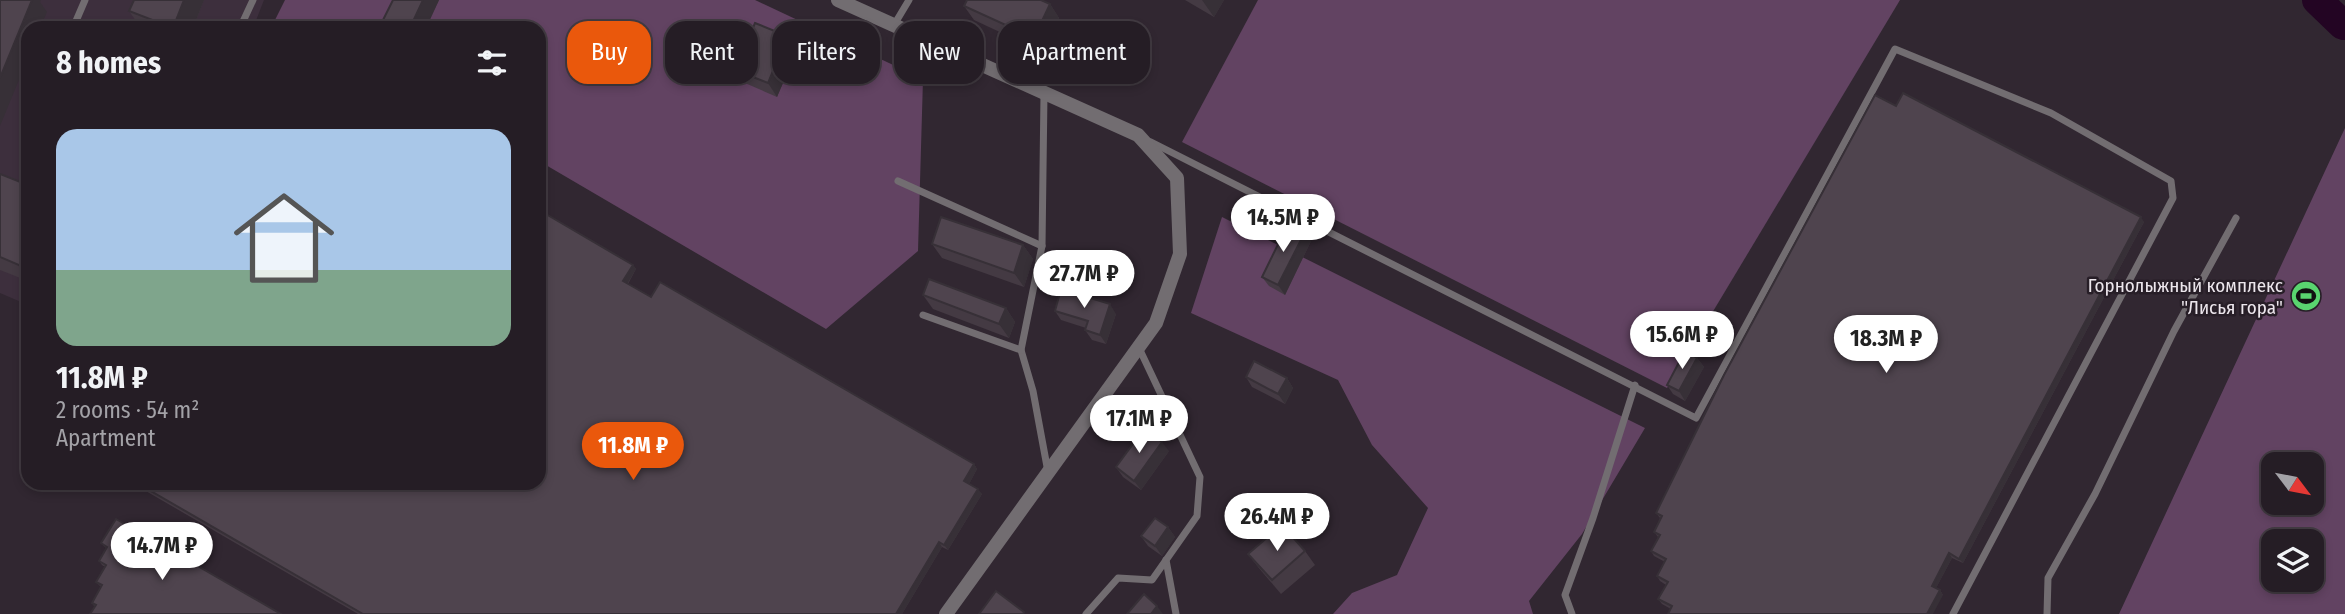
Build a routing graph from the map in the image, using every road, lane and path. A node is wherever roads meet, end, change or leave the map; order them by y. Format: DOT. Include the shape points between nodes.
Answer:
graph roads {
  1 [pos="86,0"];
  2 [pos="253,0"];
  3 [pos="838,0"];
  4 [pos="909,0"];
  5 [pos="76,21"];
  6 [pos="243,21"];
  7 [pos="897,21"];
  8 [pos="894,26"];
  9 [pos="984,67"];
  10 [pos="1044,94"];
  11 [pos="1138,135"];
  12 [pos="898,181"];
  13 [pos="2236,218"];
  14 [pos="1042,246"];
  15 [pos="923,315"];
  16 [pos="1139,347"];
  17 [pos="1021,350"];
  18 [pos="1635,385"];
  19 [pos="1048,472"];
  20 [pos="1166,560"];
  21 [pos="946,614"];
  22 [pos="1086,614"];
  23 [pos="1176,614"];
  24 [pos="1572,614"];
  25 [pos="1953,614"];
  26 [pos="2047,614"];
  1 -- 5 [label="lane"];
  2 -- 6 [label="lane"];
  3 -- 8 [label="street"];
  4 -- 7 [label="lane"];
  9 -- 10 [label="street"];
  10 -- 11 [label="street"];
  10 -- 14 [label="lane"];
  11 -- 16 [label="street" via="1177,178 1180,254 1156,323"];
  11 -- 18 [label="lane"];
  12 -- 14 [label="lane"];
  13 -- 26 [label="lane" via="2048,578"];
  14 -- 17 [label="lane"];
  15 -- 17 [label="lane"];
  16 -- 19 [label="street"];
  16 -- 20 [label="lane" via="1200,477 1197,516"];
  17 -- 19 [label="lane"];
  18 -- 24 [label="lane" via="1565,595"];
  18 -- 25 [label="lane" via="1696,418 1895,49 2051,113 2171,180 2173,198"];
  19 -- 21 [label="street"];
  20 -- 22 [label="lane" via="1152,580 1118,578"];
  20 -- 23 [label="lane"];
}
